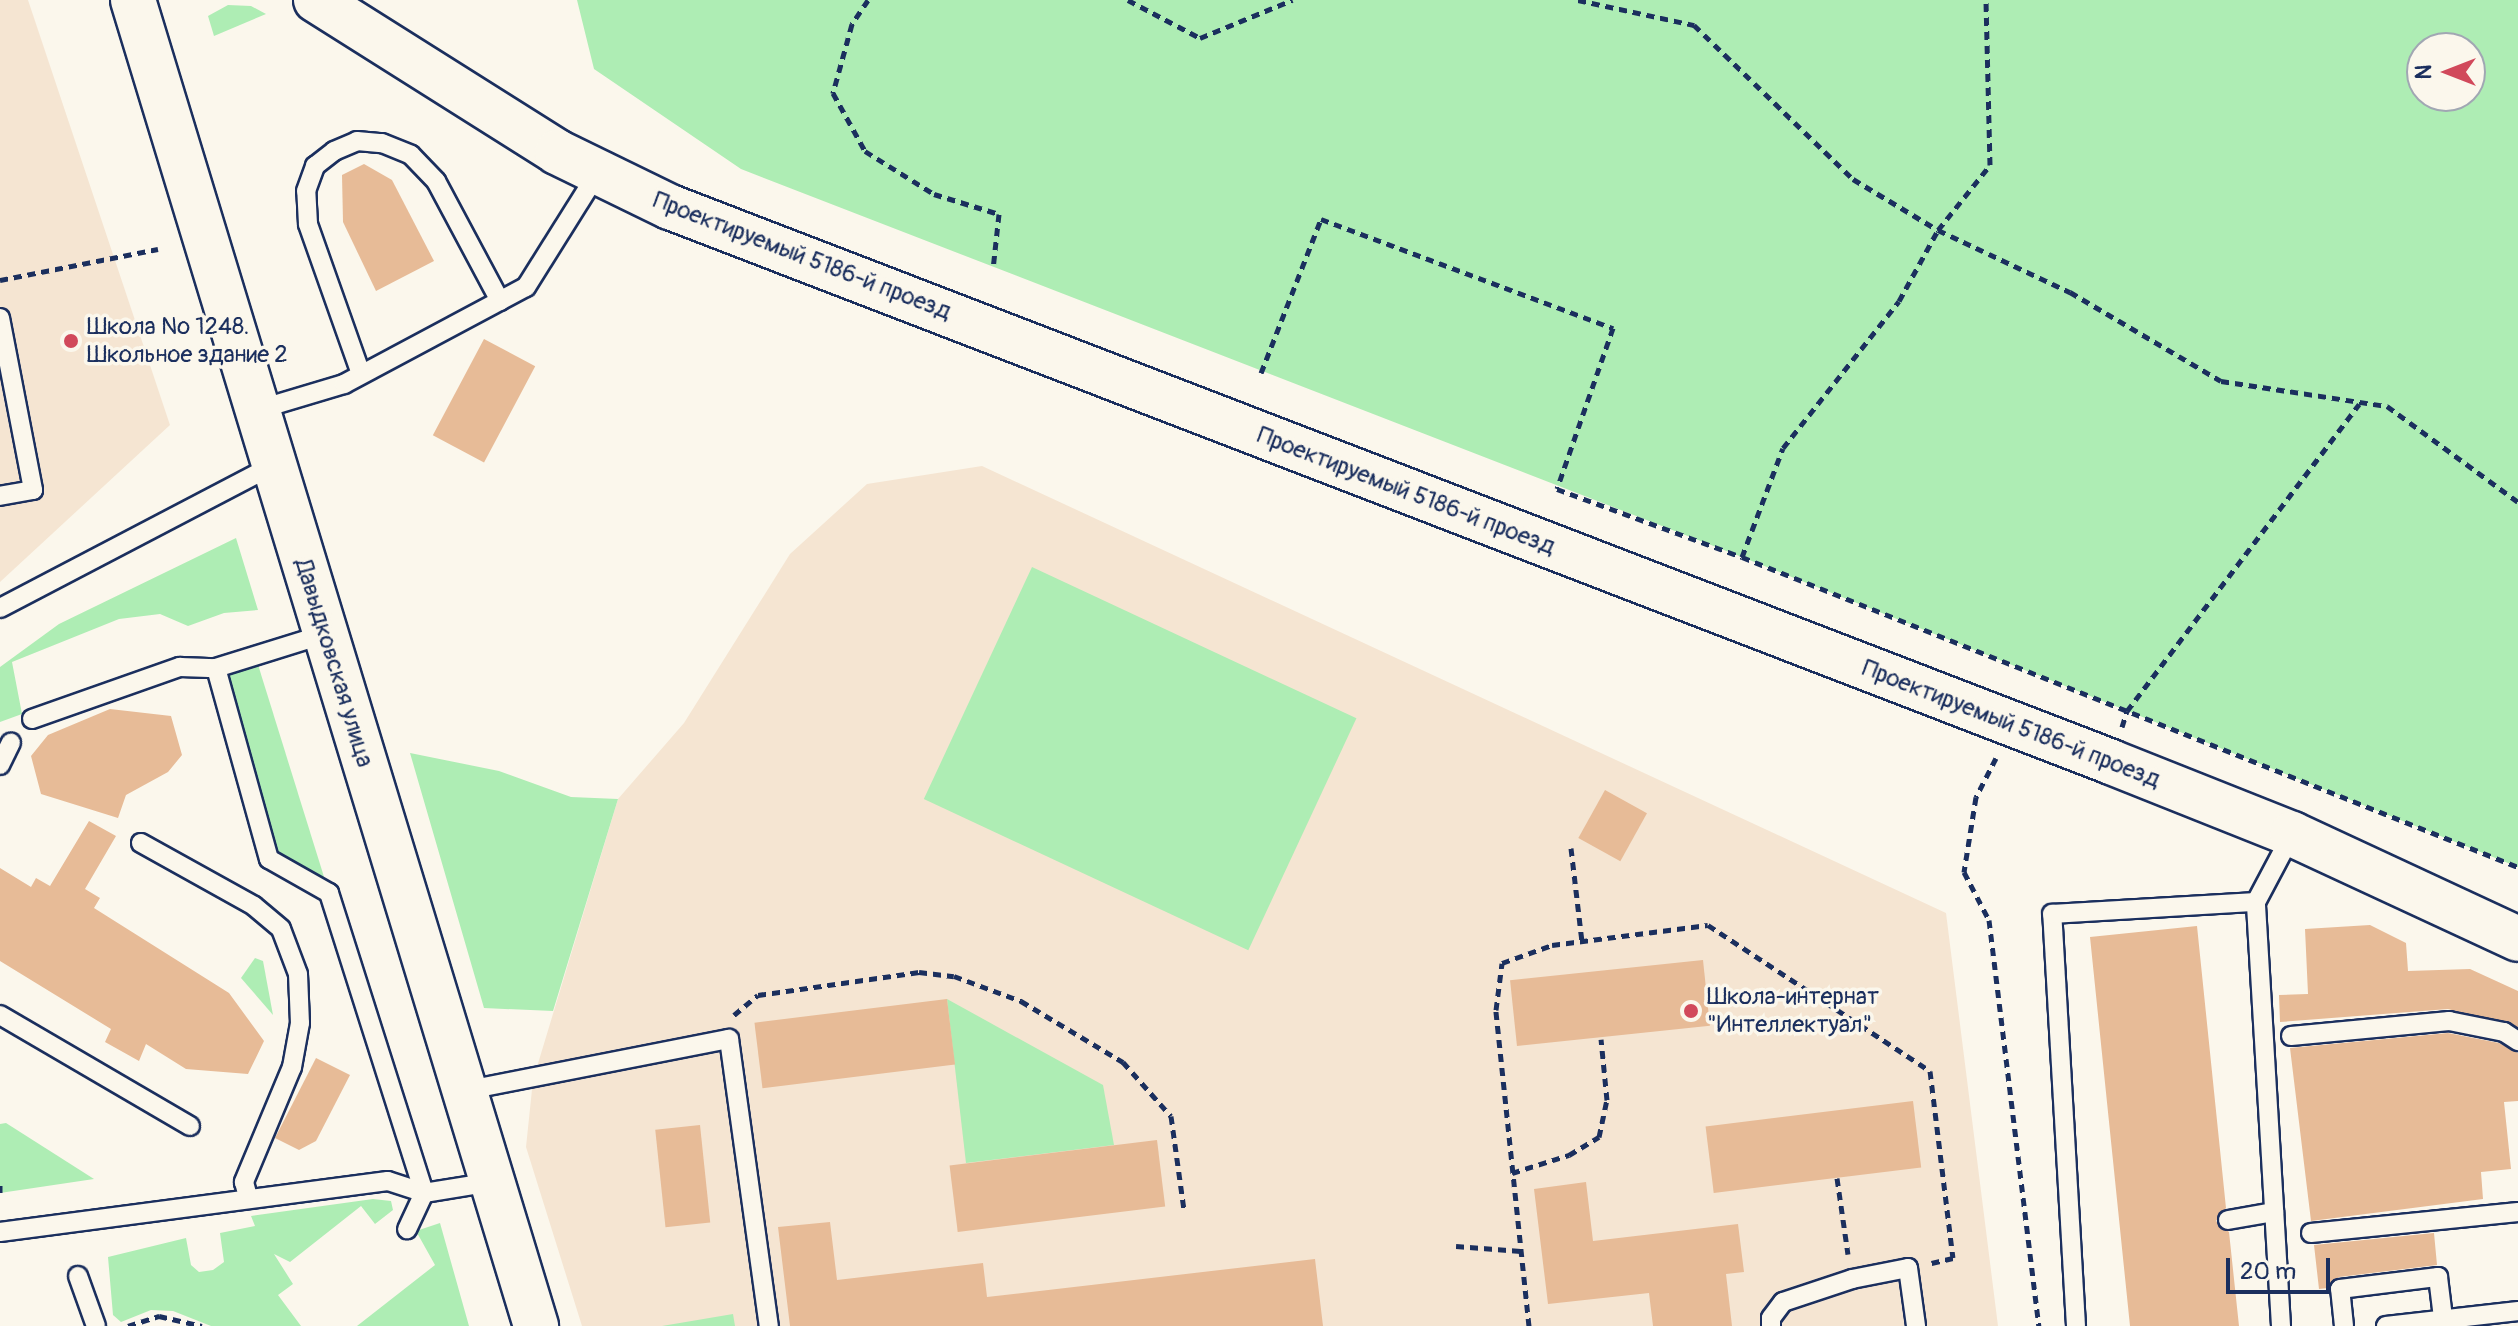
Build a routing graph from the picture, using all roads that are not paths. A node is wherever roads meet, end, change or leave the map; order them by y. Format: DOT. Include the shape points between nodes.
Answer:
graph roads {
  1 [pos="133,0"];
  2 [pos="316,0"];
  3 [pos="598,172"];
  4 [pos="500,301"];
  5 [pos="0,318"];
  6 [pos="361,374"];
  7 [pos="257,410"];
  8 [pos="274,465"];
  9 [pos="0,496"];
  10 [pos="0,608"];
  11 [pos="325,634"];
  12 [pos="216,668"];
  13 [pos="32,719"];
  14 [pos="11,742"];
  15 [pos="0,765"];
  16 [pos="2292,834"];
  17 [pos="141,843"];
  18 [pos="2256,902"];
  19 [pos="2518,939"];
  20 [pos="0,1015"];
  21 [pos="2291,1036"];
  22 [pos="2518,1041"];
  23 [pos="463,1091"];
  24 [pos="190,1126"];
  25 [pos="491,1182"];
  26 [pos="424,1193"];
  27 [pos="248,1197"];
  28 [pos="2274,1212"];
  29 [pos="2518,1212"];
  30 [pos="2228,1220"];
  31 [pos="407,1229"];
  32 [pos="0,1232"];
  33 [pos="2311,1233"];
  34 [pos="78,1276"];
  35 [pos="2518,1311"];
  36 [pos="2443,1322"];
  37 [pos="96,1326"];
  38 [pos="536,1326"];
  39 [pos="769,1326"];
  40 [pos="1771,1326"];
  41 [pos="1916,1326"];
  42 [pos="2076,1326"];
  43 [pos="2281,1326"];
  44 [pos="2344,1326"];
  45 [pos="2386,1326"];
  1 -- 7 [label="street, Давыдковская улица"];
  2 -- 3 [label="street, Проектируемый 5186-й проезд" via="557,152"];
  3 -- 4 [label="lane" via="526,287"];
  3 -- 16 [label="street, Проектируемый 5186-й проезд" via="670,207"];
  4 -- 6 [label="lane"];
  4 -- 6 [label="lane" via="436,181 411,155 369,142 334,151 315,166 306,191 308,224"];
  5 -- 9 [label="lane" via="33,490"];
  6 -- 7 [label="lane"];
  7 -- 8 [label="street, Давыдковская улица"];
  8 -- 10 [label="lane"];
  8 -- 11 [label="street, Давыдковская улица"];
  11 -- 12 [label="lane"];
  11 -- 23 [label="street, Давыдковская улица"];
  12 -- 13 [label="lane" via="180,667"];
  12 -- 26 [label="lane" via="269,859 329,893"];
  14 -- 15 [label="lane"];
  16 -- 18 [label="lane"];
  16 -- 19 [label="street, Проектируемый 5186-й проезд"];
  17 -- 27 [label="lane" via="254,906 281,929 298,974 300,1023 292,1067 244,1182"];
  18 -- 28 [label="lane"];
  18 -- 42 [label="lane" via="2052,914"];
  20 -- 24 [label="lane"];
  21 -- 22 [label="lane" via="2449,1021 2504,1032"];
  23 -- 25 [label="street, Давыдковская улица"];
  23 -- 39 [label="lane" via="729,1039"];
  25 -- 26 [label="lane"];
  25 -- 38 [label="street, Давыдковская улица"];
  26 -- 27 [label="lane" via="388,1181"];
  26 -- 31 [label="lane"];
  27 -- 32 [label="lane"];
  28 -- 30 [label="lane"];
  28 -- 43 [label="lane"];
  29 -- 33 [label="lane"];
  34 -- 37 [label="lane"];
  35 -- 36 [label="lane"];
  36 -- 44 [label="lane" via="2438,1277 2340,1289"];
  36 -- 45 [label="lane"];
  40 -- 41 [label="lane" via="1783,1302 1852,1279 1908,1268"];
}
